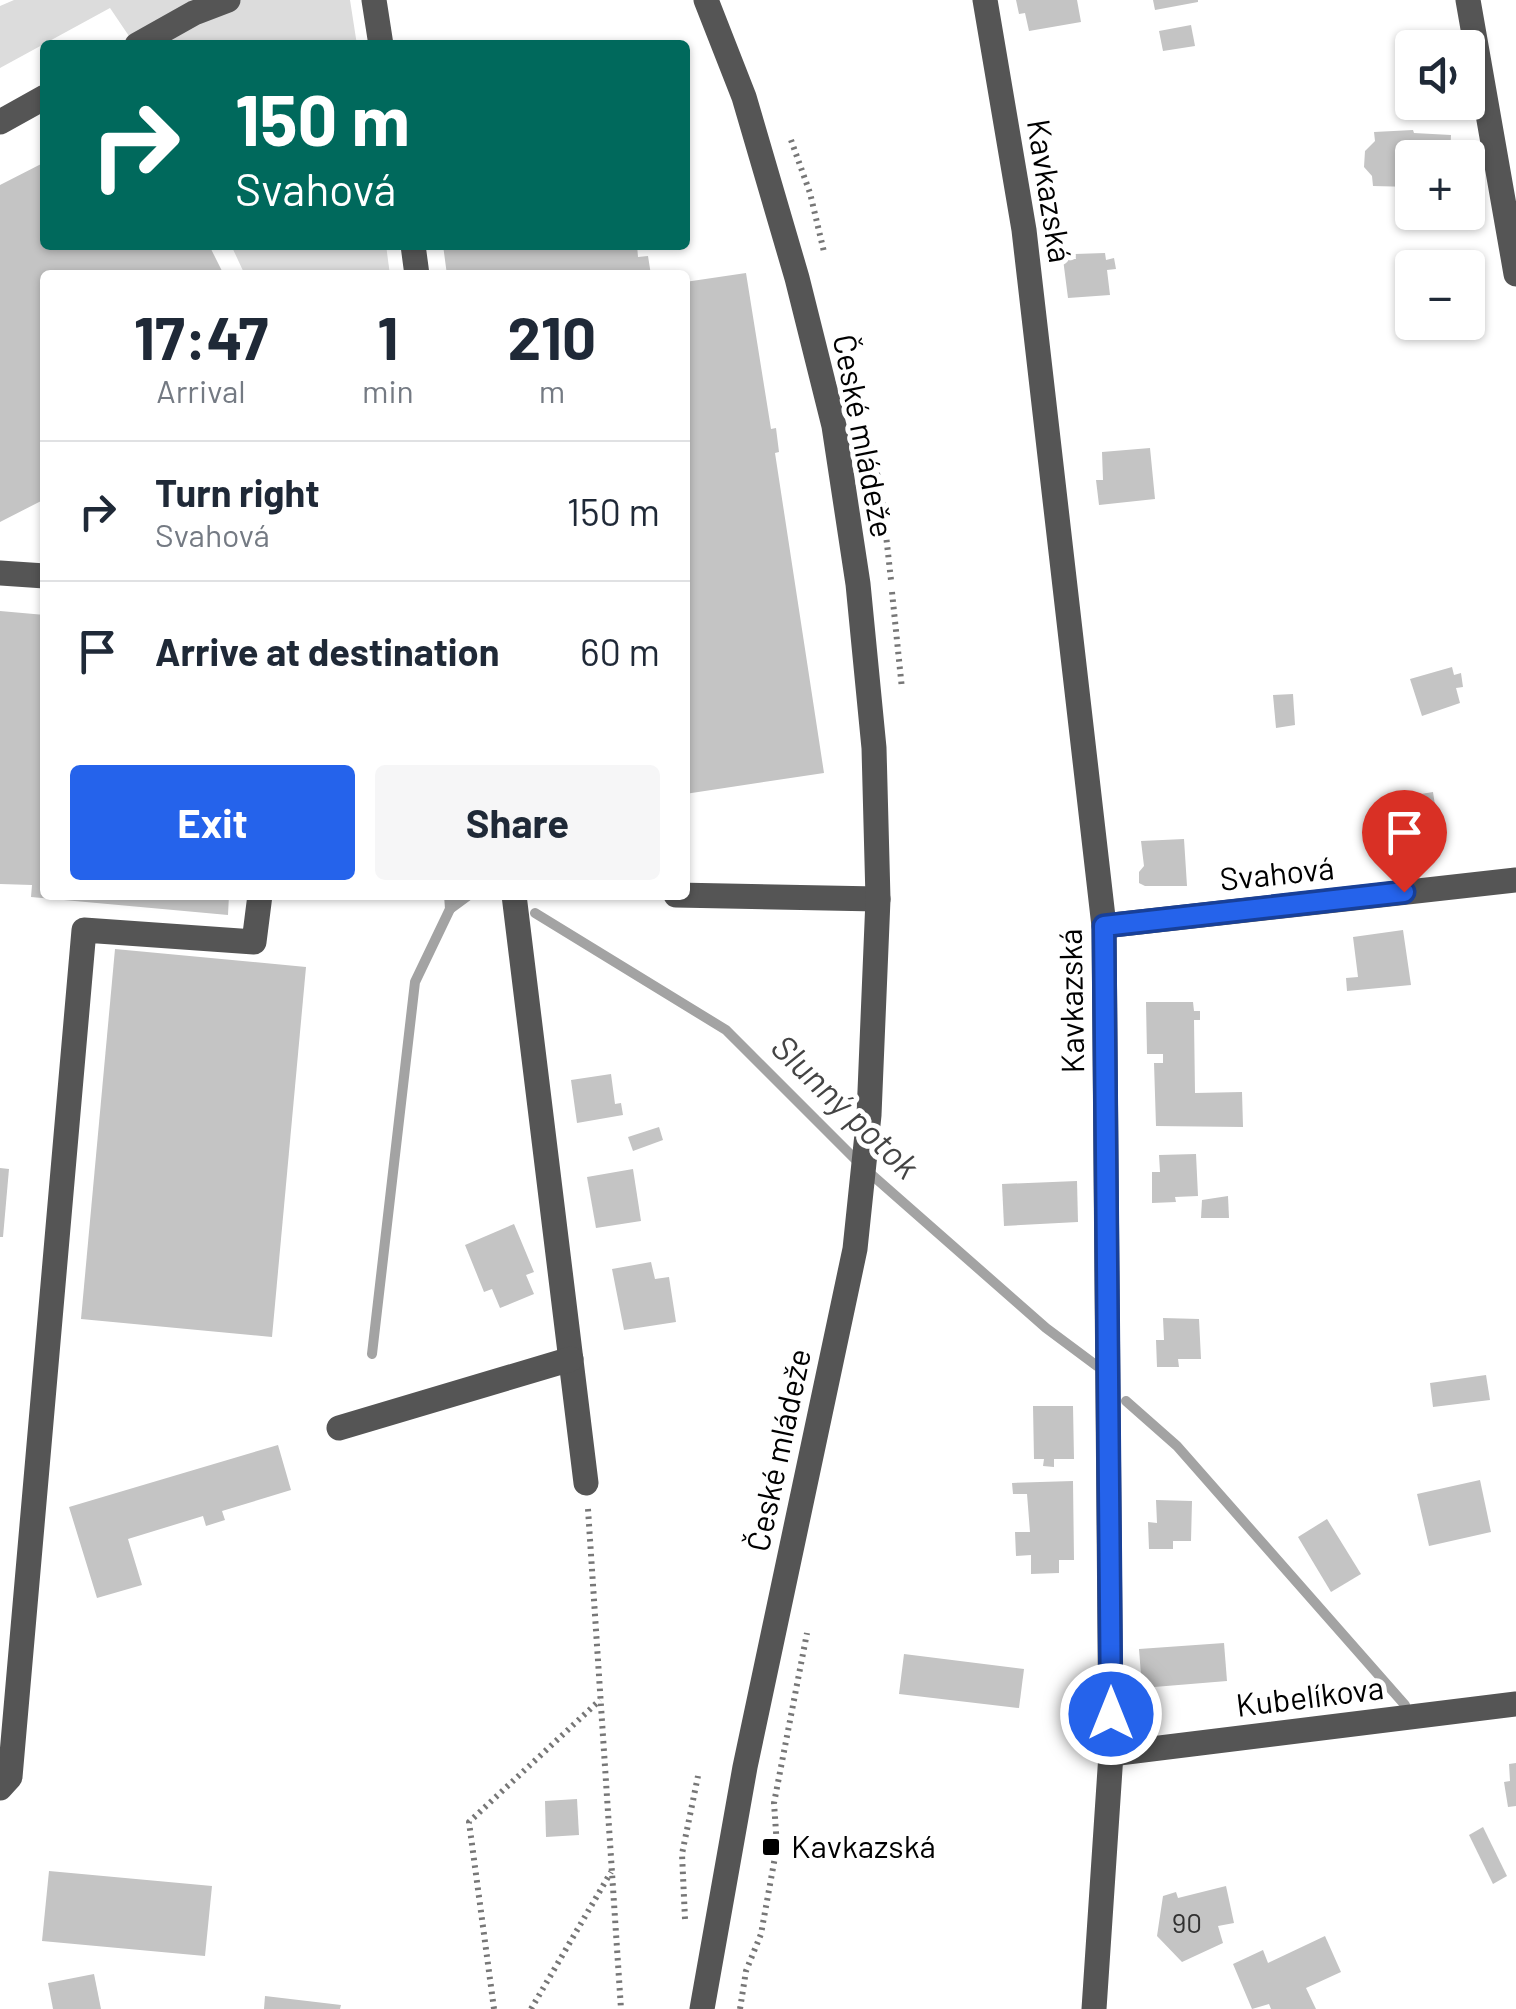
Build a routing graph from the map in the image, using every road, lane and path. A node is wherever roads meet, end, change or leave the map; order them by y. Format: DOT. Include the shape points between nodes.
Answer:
graph roads {
  1 [pos="228,0"];
  2 [pos="374,0"];
  3 [pos="706,0"];
  4 [pos="985,0"];
  5 [pos="1468,0"];
  6 [pos="146,40"];
  7 [pos="380,40"];
  8 [pos="40,100"];
  9 [pos="0,122"];
  10 [pos="1516,274"];
  11 [pos="0,574"];
  12 [pos="40,576"];
  13 [pos="1516,880"];
  14 [pos="690,895"];
  15 [pos="878,898"];
  16 [pos="259,900"];
  17 [pos="515,900"];
  18 [pos="1104,926"];
  19 [pos="571,1358"];
  20 [pos="339,1428"];
  21 [pos="586,1483"];
  22 [pos="811,1614"];
  23 [pos="600,1700"];
  24 [pos="1516,1704"];
  25 [pos="1111,1754"];
  26 [pos="698,1776"];
  27 [pos="0,1788"];
  28 [pos="612,1871"];
  29 [pos="683,1938"];
  30 [pos="494,2009"];
  31 [pos="532,2009"];
  32 [pos="622,2009"];
  33 [pos="702,2009"];
  34 [pos="740,2009"];
  35 [pos="1094,2009"];
  1 -- 6 [label="street"];
  2 -- 7 [label="street"];
  3 -- 15 [label="street, České mládeže" via="744,97 834,426 874,748"];
  4 -- 18 [label="street, Kavkazská" via="1024,230"];
  5 -- 10 [label="street"];
  8 -- 9 [label="street"];
  11 -- 12 [label="street"];
  13 -- 18 [label="street, Svahová"];
  14 -- 15 [label="street"];
  15 -- 33 [label="street, České mládeže" via="869,1115 855,1250 745,1767"];
  16 -- 27 [label="street" via="254,942 84,930 10,1778"];
  17 -- 19 [label="street"];
  18 -- 25 [label="street, Kavkazská"];
  19 -- 20 [label="street"];
  19 -- 21 [label="street"];
  21 -- 23 [label="path"];
  22 -- 34 [label="path" via="774,1803 770,1882"];
  23 -- 28 [label="path"];
  23 -- 30 [label="path" via="469,1822"];
  24 -- 25 [label="street, Kubelíkova"];
  25 -- 35 [label="street, Kavkazská"];
  26 -- 29 [label="path" via="682,1854"];
  28 -- 31 [label="path"];
  28 -- 32 [label="path"];
}
